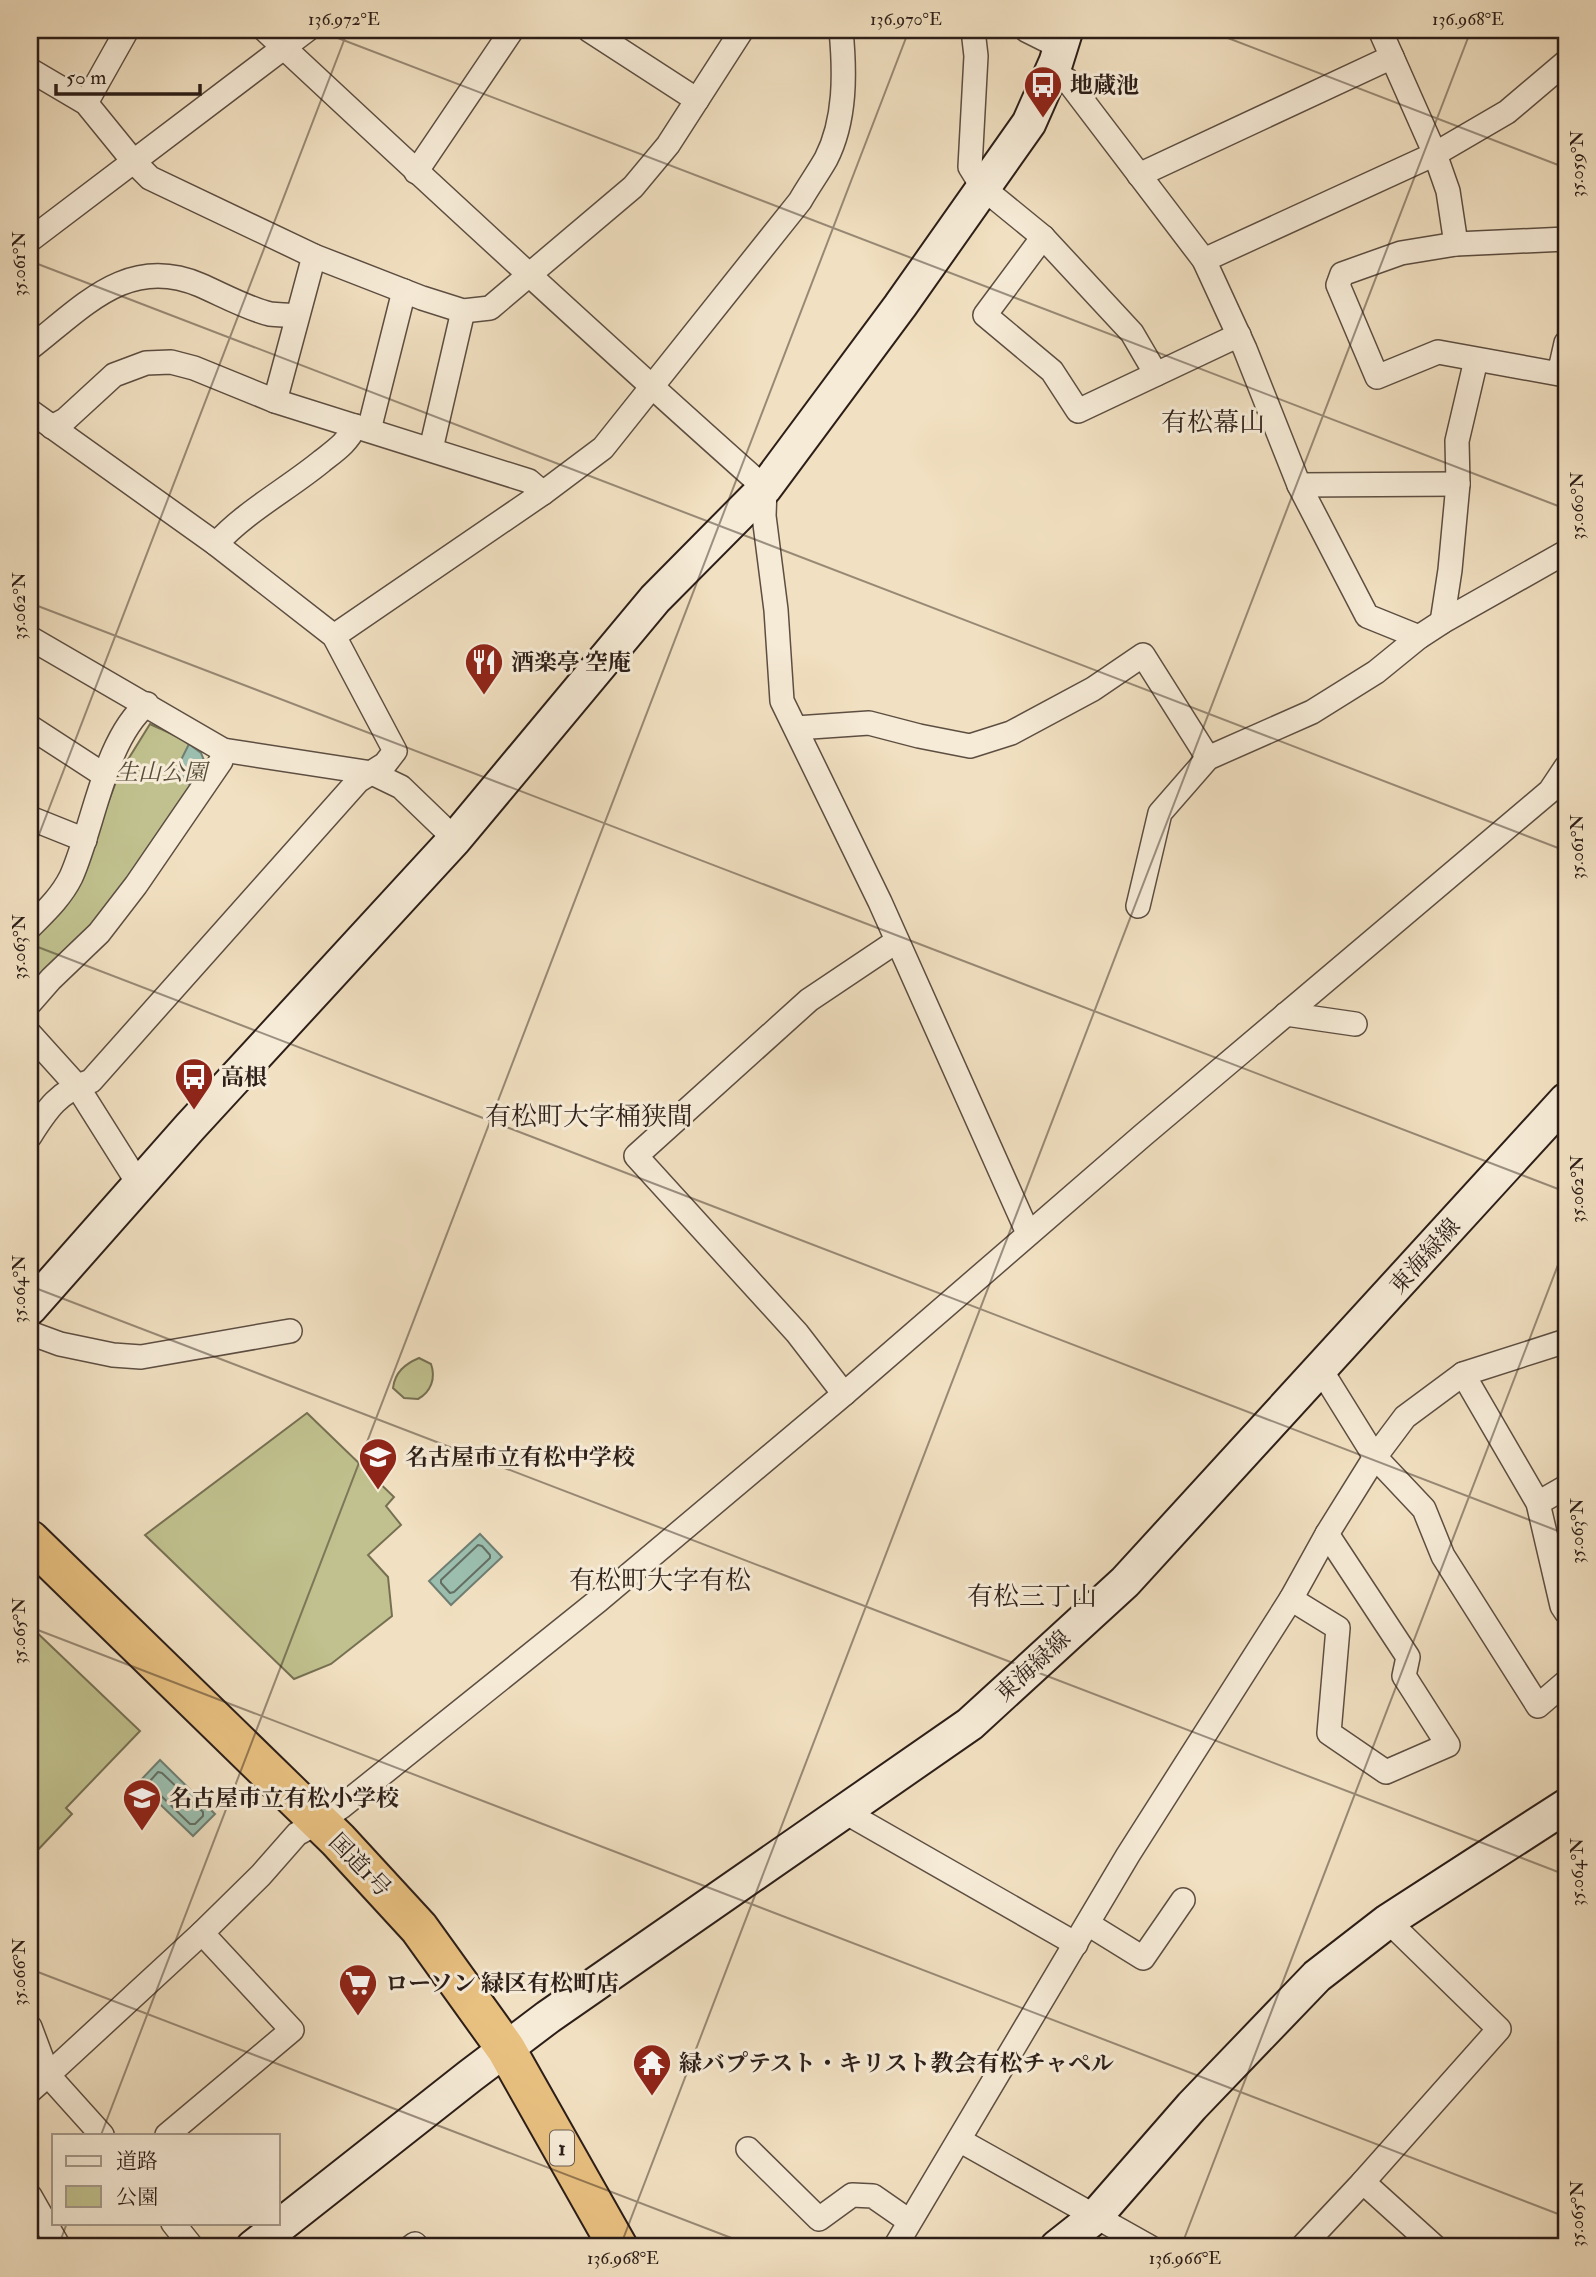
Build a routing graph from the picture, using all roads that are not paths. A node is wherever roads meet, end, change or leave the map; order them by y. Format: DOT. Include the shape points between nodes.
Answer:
graph roads {
  1 [pos="127,30"];
  2 [pos="265,30"];
  3 [pos="307,30"];
  4 [pos="512,30"];
  5 [pos="589,30"];
  6 [pos="742,30"];
  7 [pos="841,30"];
  8 [pos="973,30"];
  9 [pos="1026,30"];
  10 [pos="1380,30"];
  11 [pos="284,48"];
  12 [pos="1059,50"];
  13 [pos="1392,57"];
  14 [pos="1566,62"];
  15 [pos="30,70"];
  16 [pos="697,100"];
  17 [pos="86,103"];
  18 [pos="1435,154"];
  19 [pos="134,162"];
  20 [pos="416,172"];
  21 [pos="1139,175"];
  22 [pos="983,188"];
  23 [pos="35,228"];
  24 [pos="1043,237"];
  25 [pos="1566,239"];
  26 [pos="1456,244"];
  27 [pos="314,256"];
  28 [pos="1204,260"];
  29 [pos="530,276"];
  30 [pos="404,291"];
  31 [pos="463,311"];
  32 [pos="297,316"];
  33 [pos="1239,335"];
  34 [pos="1566,343"];
  35 [pos="30,348"];
  36 [pos="1476,360"];
  37 [pos="1156,374"];
  38 [pos="650,387"];
  39 [pos="275,401"];
  40 [pos="30,411"];
  41 [pos="52,427"];
  42 [pos="362,428"];
  43 [pos="431,449"];
  44 [pos="1458,484"];
  45 [pos="1298,485"];
  46 [pos="765,488"];
  47 [pos="543,493"];
  48 [pos="216,544"];
  49 [pos="1566,552"];
  50 [pos="1442,622"];
  51 [pos="334,636"];
  52 [pos="1419,637"];
  53 [pos="30,638"];
  54 [pos="147,704"];
  55 [pos="30,727"];
  56 [pos="796,728"];
  57 [pos="223,750"];
  58 [pos="1208,758"];
  59 [pos="1566,767"];
  60 [pos="372,773"];
  61 [pos="104,775"];
  62 [pos="30,818"];
  63 [pos="455,839"];
  64 [pos="85,840"];
  65 [pos="1138,906"];
  66 [pos="30,927"];
  67 [pos="897,941"];
  68 [pos="30,1003"];
  69 [pos="1286,1014"];
  70 [pos="1355,1024"];
  71 [pos="30,1034"];
  72 [pos="76,1086"];
  73 [pos="1566,1100"];
  74 [pos="30,1136"];
  75 [pos="139,1186"];
  76 [pos="1028,1233"];
  77 [pos="30,1308"];
  78 [pos="290,1331"];
  79 [pos="30,1333"];
  80 [pos="1566,1341"];
  81 [pos="1321,1370"];
  82 [pos="1463,1374"];
  83 [pos="844,1394"];
  84 [pos="1375,1457"];
  85 [pos="1566,1487"];
  86 [pos="1538,1503"];
  87 [pos="1327,1534"];
  88 [pos="30,1540"];
  89 [pos="1291,1599"];
  90 [pos="1566,1612"];
  91 [pos="1566,1682"];
  92 [pos="1566,1807"];
  93 [pos="845,1812"];
  94 [pos="319,1822"];
  95 [pos="1183,1900"];
  96 [pos="1388,1921"];
  97 [pos="202,1933"];
  98 [pos="1082,1934"];
  99 [pos="30,2027"];
  100 [pos="506,2049"];
  101 [pos="48,2075"];
  102 [pos="30,2091"];
  103 [pos="101,2134"];
  104 [pos="168,2134"];
  105 [pos="959,2140"];
  106 [pos="748,2149"];
  107 [pos="1363,2182"];
  108 [pos="30,2196"];
  109 [pos="1095,2217"];
  110 [pos="909,2221"];
  111 [pos="174,2224"];
  112 [pos="59,2247"];
  113 [pos="192,2247"];
  114 [pos="253,2247"];
  115 [pos="411,2247"];
  116 [pos="417,2247"];
  117 [pos="618,2247"];
  118 [pos="895,2247"];
  119 [pos="1057,2247"];
  120 [pos="1150,2247"];
  121 [pos="1302,2247"];
  122 [pos="1435,2247"];
  1 -- 17 [label="street"];
  2 -- 11 [label="street"];
  3 -- 11 [label="street"];
  4 -- 20 [label="street"];
  5 -- 16 [label="street"];
  6 -- 16 [label="street"];
  7 -- 38 [label="street" via="842,109 827,157 800,201"];
  8 -- 22 [label="street" via="976,56 970,167"];
  9 -- 12 [label="street"];
  10 -- 13 [label="street"];
  11 -- 19 [label="street"];
  11 -- 20 [label="street"];
  12 -- 21 [label="street" via="1067,80"];
  12 -- 22 [label="street" via="1029,123"];
  13 -- 18 [label="street"];
  13 -- 21 [label="street"];
  14 -- 18 [label="street" via="1507,112"];
  15 -- 17 [label="street"];
  16 -- 29 [label="street" via="633,187"];
  17 -- 19 [label="street"];
  18 -- 26 [label="street" via="1448,191"];
  18 -- 28 [label="street"];
  19 -- 23 [label="street"];
  19 -- 27 [label="street" via="150,178"];
  20 -- 29 [label="street"];
  21 -- 28 [label="street"];
  22 -- 24 [label="street"];
  22 -- 46 [label="street"];
  24 -- 37 [label="street" via="1132,333"];
  24 -- 37 [label="street" via="985,315 1052,371 1079,411"];
  25 -- 26 [label="street"];
  26 -- 36 [label="street" via="1401,253 1342,274 1338,285 1377,377 1438,352"];
  27 -- 30 [label="street"];
  27 -- 32 [label="street"];
  28 -- 33 [label="street"];
  29 -- 31 [label="street" via="490,308"];
  29 -- 38 [label="street"];
  30 -- 31 [label="street"];
  30 -- 42 [label="street"];
  31 -- 43 [label="street"];
  32 -- 35 [label="street" via="269,313 191,281 164,274 145,276 122,281"];
  32 -- 39 [label="street"];
  33 -- 37 [label="street"];
  33 -- 45 [label="street"];
  34 -- 36 [label="street" via="1559,374"];
  36 -- 44 [label="street" via="1457,441"];
  38 -- 46 [label="street"];
  38 -- 47 [label="street" via="603,448"];
  39 -- 41 [label="street" via="194,368 171,362 146,363 114,375"];
  39 -- 42 [label="street"];
  40 -- 41 [label="street"];
  41 -- 48 [label="street"];
  42 -- 43 [label="street"];
  42 -- 48 [label="street"];
  43 -- 47 [label="street" via="529,481"];
  44 -- 45 [label="street"];
  44 -- 50 [label="street"];
  45 -- 52 [label="street" via="1367,616"];
  46 -- 56 [label="street" via="782,701"];
  46 -- 63 [label="street" via="655,599"];
  47 -- 51 [label="street"];
  48 -- 51 [label="street"];
  49 -- 50 [label="street"];
  50 -- 52 [label="street"];
  51 -- 60 [label="street" via="395,751"];
  52 -- 58 [label="street" via="1376,672 1312,712"];
  53 -- 54 [label="street"];
  54 -- 57 [label="street"];
  54 -- 61 [label="street" via="137,712"];
  55 -- 61 [label="street"];
  56 -- 58 [label="street" via="869,723 970,746 1011,733 1093,689 1143,655"];
  56 -- 67 [label="street"];
  57 -- 60 [label="street"];
  57 -- 68 [label="street" via="221,761 99,933"];
  58 -- 65 [label="street" via="1160,813"];
  59 -- 69 [label="street" via="1550,791"];
  60 -- 63 [label="street" via="401,787"];
  60 -- 72 [label="street" via="358,781 91,1081"];
  61 -- 64 [label="street"];
  62 -- 64 [label="street"];
  63 -- 75 [label="street"];
  64 -- 66 [label="street" via="56,902"];
  67 -- 76 [label="street"];
  67 -- 83 [label="street" via="809,1000 636,1156 797,1333"];
  69 -- 70 [label="street"];
  69 -- 76 [label="street"];
  71 -- 72 [label="street"];
  72 -- 74 [label="street" via="47,1108"];
  72 -- 75 [label="street"];
  73 -- 81 [label="street, 東海緑線"];
  75 -- 77 [label="street"];
  76 -- 83 [label="street"];
  78 -- 79 [label="street" via="141,1357 60,1344"];
  80 -- 82 [label="street"];
  81 -- 84 [label="street"];
  81 -- 93 [label="street, 東海緑線" via="1110,1596 970,1724"];
  82 -- 84 [label="street" via="1405,1417"];
  82 -- 86 [label="street"];
  83 -- 94 [label="street" via="508,1675"];
  84 -- 87 [label="street"];
  84 -- 91 [label="street" via="1424,1509 1443,1556 1538,1706"];
  85 -- 86 [label="street"];
  86 -- 90 [label="street"];
  87 -- 89 [label="street"];
  87 -- 89 [label="street" via="1408,1657 1404,1676 1448,1745 1386,1772 1329,1733 1338,1628"];
  88 -- 94 [label="highway, 国道1号 / 1"];
  89 -- 98 [label="street"];
  92 -- 96 [label="street"];
  93 -- 98 [label="street"];
  93 -- 100 [label="street, 東海緑線"];
  94 -- 97 [label="street" via="297,1834"];
  94 -- 100 [label="highway, 国道1号 / 1" via="419,1928"];
  95 -- 98 [label="street" via="1143,1958"];
  96 -- 107 [label="street" via="1499,2029"];
  96 -- 109 [label="street" via="1317,1976 1192,2106"];
  97 -- 101 [label="street"];
  97 -- 104 [label="street" via="292,2030"];
  98 -- 105 [label="street"];
  99 -- 101 [label="street"];
  100 -- 114 [label="street, 東海緑線"];
  100 -- 117 [label="highway, 国道1号 / 1"];
  101 -- 102 [label="street"];
  101 -- 103 [label="street"];
  105 -- 109 [label="street"];
  105 -- 110 [label="street"];
  106 -- 110 [label="street" via="819,2218 852,2195 873,2196"];
  107 -- 121 [label="street"];
  107 -- 122 [label="street"];
  108 -- 112 [label="street"];
  109 -- 119 [label="street"];
  109 -- 120 [label="street"];
  110 -- 118 [label="street"];
  111 -- 113 [label="street"];
  115 -- 116 [label="street"];
}
